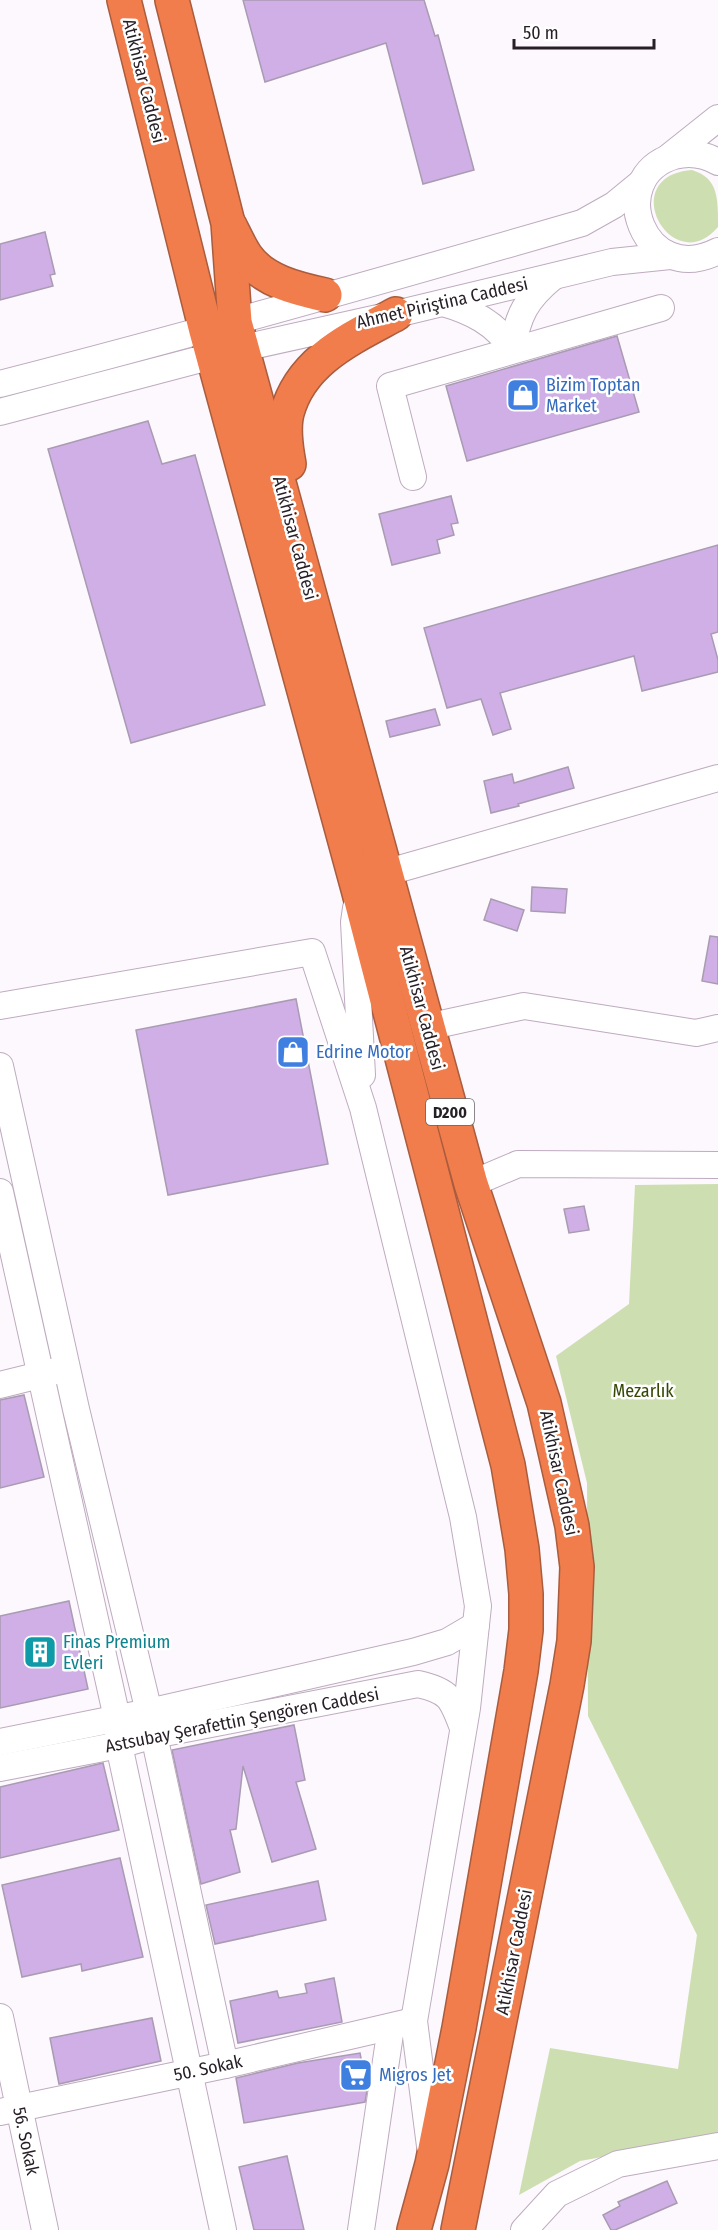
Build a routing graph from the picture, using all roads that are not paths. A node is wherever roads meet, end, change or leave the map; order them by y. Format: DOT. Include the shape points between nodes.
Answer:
graph roads {
  1 [pos="124,0"];
  2 [pos="172,0"];
  3 [pos="718,118"];
  4 [pos="666,159"];
  5 [pos="718,162"];
  6 [pos="642,182"];
  7 [pos="228,223"];
  8 [pos="718,251"];
  9 [pos="679,258"];
  10 [pos="718,274"];
  11 [pos="554,276"];
  12 [pos="325,295"];
  13 [pos="443,303"];
  14 [pos="661,308"];
  15 [pos="396,314"];
  16 [pos="225,339"];
  17 [pos="512,349"];
  18 [pos="0,384"];
  19 [pos="0,411"];
  20 [pos="413,477"];
  21 [pos="303,569"];
  22 [pos="718,778"];
  23 [pos="372,881"];
  24 [pos="0,1006"];
  25 [pos="426,1027"];
  26 [pos="718,1028"];
  27 [pos="0,1066"];
  28 [pos="363,1108"];
  29 [pos="718,1165"];
  30 [pos="471,1184"];
  31 [pos="0,1192"];
  32 [pos="68,1368"];
  33 [pos="41,1375"];
  34 [pos="0,1384"];
  35 [pos="476,1625"];
  36 [pos="117,1718"];
  37 [pos="152,1723"];
  38 [pos="463,1728"];
  39 [pos="0,1742"];
  40 [pos="119,1745"];
  41 [pos="0,1768"];
  42 [pos="0,2017"];
  43 [pos="403,2024"];
  44 [pos="225,2065"];
  45 [pos="189,2072"];
  46 [pos="10,2110"];
  47 [pos="718,2145"];
  48 [pos="432,2164"];
  49 [pos="45,2230"];
  50 [pos="223,2230"];
  51 [pos="361,2230"];
  52 [pos="414,2230"];
  53 [pos="458,2230"];
  54 [pos="524,2230"];
  1 -- 16 [label="highway, Atikhisar Caddesi / D200"];
  2 -- 7 [label="highway, Atikhisar Caddesi / D200"];
  3 -- 4 [label="street"];
  4 -- 5 [label="street" via="700,154"];
  4 -- 6 [label="street, Ahmet Piriştina Caddesi" via="652,168"];
  6 -- 9 [label="street" via="637,216 644,233 655,247"];
  6 -- 12 [label="street, Ahmet Piriştina Caddesi" via="614,205 582,223"];
  7 -- 12 [label="highway" via="247,258 269,277"];
  7 -- 16 [label="highway, Atikhisar Caddesi / D200"];
  8 -- 9 [label="street, Ahmet Piriştina Caddesi" via="706,258"];
  9 -- 10 [label="street"];
  9 -- 11 [label="street, Ahmet Piriştina Caddesi" via="612,262"];
  11 -- 13 [label="street, Ahmet Piriştina Caddesi"];
  11 -- 17 [label="street" via="535,291 522,309"];
  12 -- 16 [label="street, Ahmet Piriştina Caddesi"];
  13 -- 15 [label="street, Ahmet Piriştina Caddesi"];
  13 -- 17 [label="street" via="480,317"];
  14 -- 17 [label="street"];
  15 -- 16 [label="street, Ahmet Piriştina Caddesi"];
  15 -- 21 [label="highway" via="341,344 312,367 287,414 286,442"];
  16 -- 18 [label="street"];
  16 -- 19 [label="street"];
  16 -- 21 [label="highway, Atikhisar Caddesi / D200"];
  16 -- 23 [label="highway, Atikhisar Caddesi / D200"];
  17 -- 20 [label="street" via="390,386"];
  21 -- 23 [label="highway, Atikhisar Caddesi / D200"];
  22 -- 23 [label="street"];
  23 -- 25 [label="highway, Atikhisar Caddesi / D200"];
  23 -- 28 [label="street" via="354,922"];
  23 -- 48 [label="highway, Atikhisar Caddesi / D200" via="516,1506 526,1594 526,1630 512,1727"];
  24 -- 28 [label="street" via="312,952"];
  25 -- 26 [label="street" via="524,1006 696,1033"];
  25 -- 30 [label="highway, Atikhisar Caddesi / D200"];
  27 -- 32 [label="street"];
  28 -- 35 [label="street" via="463,1517 478,1606"];
  29 -- 30 [label="street" via="518,1164"];
  30 -- 53 [label="highway, Atikhisar Caddesi / D200" via="544,1403 572,1526 577,1567 574,1641 567,1685"];
  31 -- 33 [label="street"];
  32 -- 33 [label="street"];
  32 -- 37 [label="street"];
  33 -- 34 [label="street"];
  33 -- 36 [label="street"];
  35 -- 37 [label="street, Astsubay Şerafettin Şengören Caddesi" via="447,1642"];
  35 -- 38 [label="street"];
  36 -- 37 [label="street, Astsubay Şerafettin Şengören Caddesi"];
  36 -- 39 [label="street, Astsubay Şerafettin Şengören Caddesi"];
  36 -- 40 [label="street"];
  37 -- 38 [label="street, Astsubay Şerafettin Şengören Caddesi" via="418,1684 449,1697"];
  37 -- 40 [label="street, Astsubay Şerafettin Şengören Caddesi"];
  37 -- 44 [label="street"];
  38 -- 43 [label="street"];
  40 -- 41 [label="street, Astsubay Şerafettin Şengören Caddesi"];
  40 -- 45 [label="street"];
  42 -- 46 [label="street, 56. Sokak"];
  43 -- 44 [label="street, 50. Sokak"];
  43 -- 48 [label="street"];
  43 -- 51 [label="street"];
  44 -- 45 [label="street, 50. Sokak"];
  45 -- 46 [label="street, 50. Sokak"];
  45 -- 50 [label="street"];
  46 -- 49 [label="street, 56. Sokak"];
  47 -- 54 [label="street" via="618,2164 557,2194"];
  48 -- 52 [label="highway, Atikhisar Caddesi / D200"];
}
